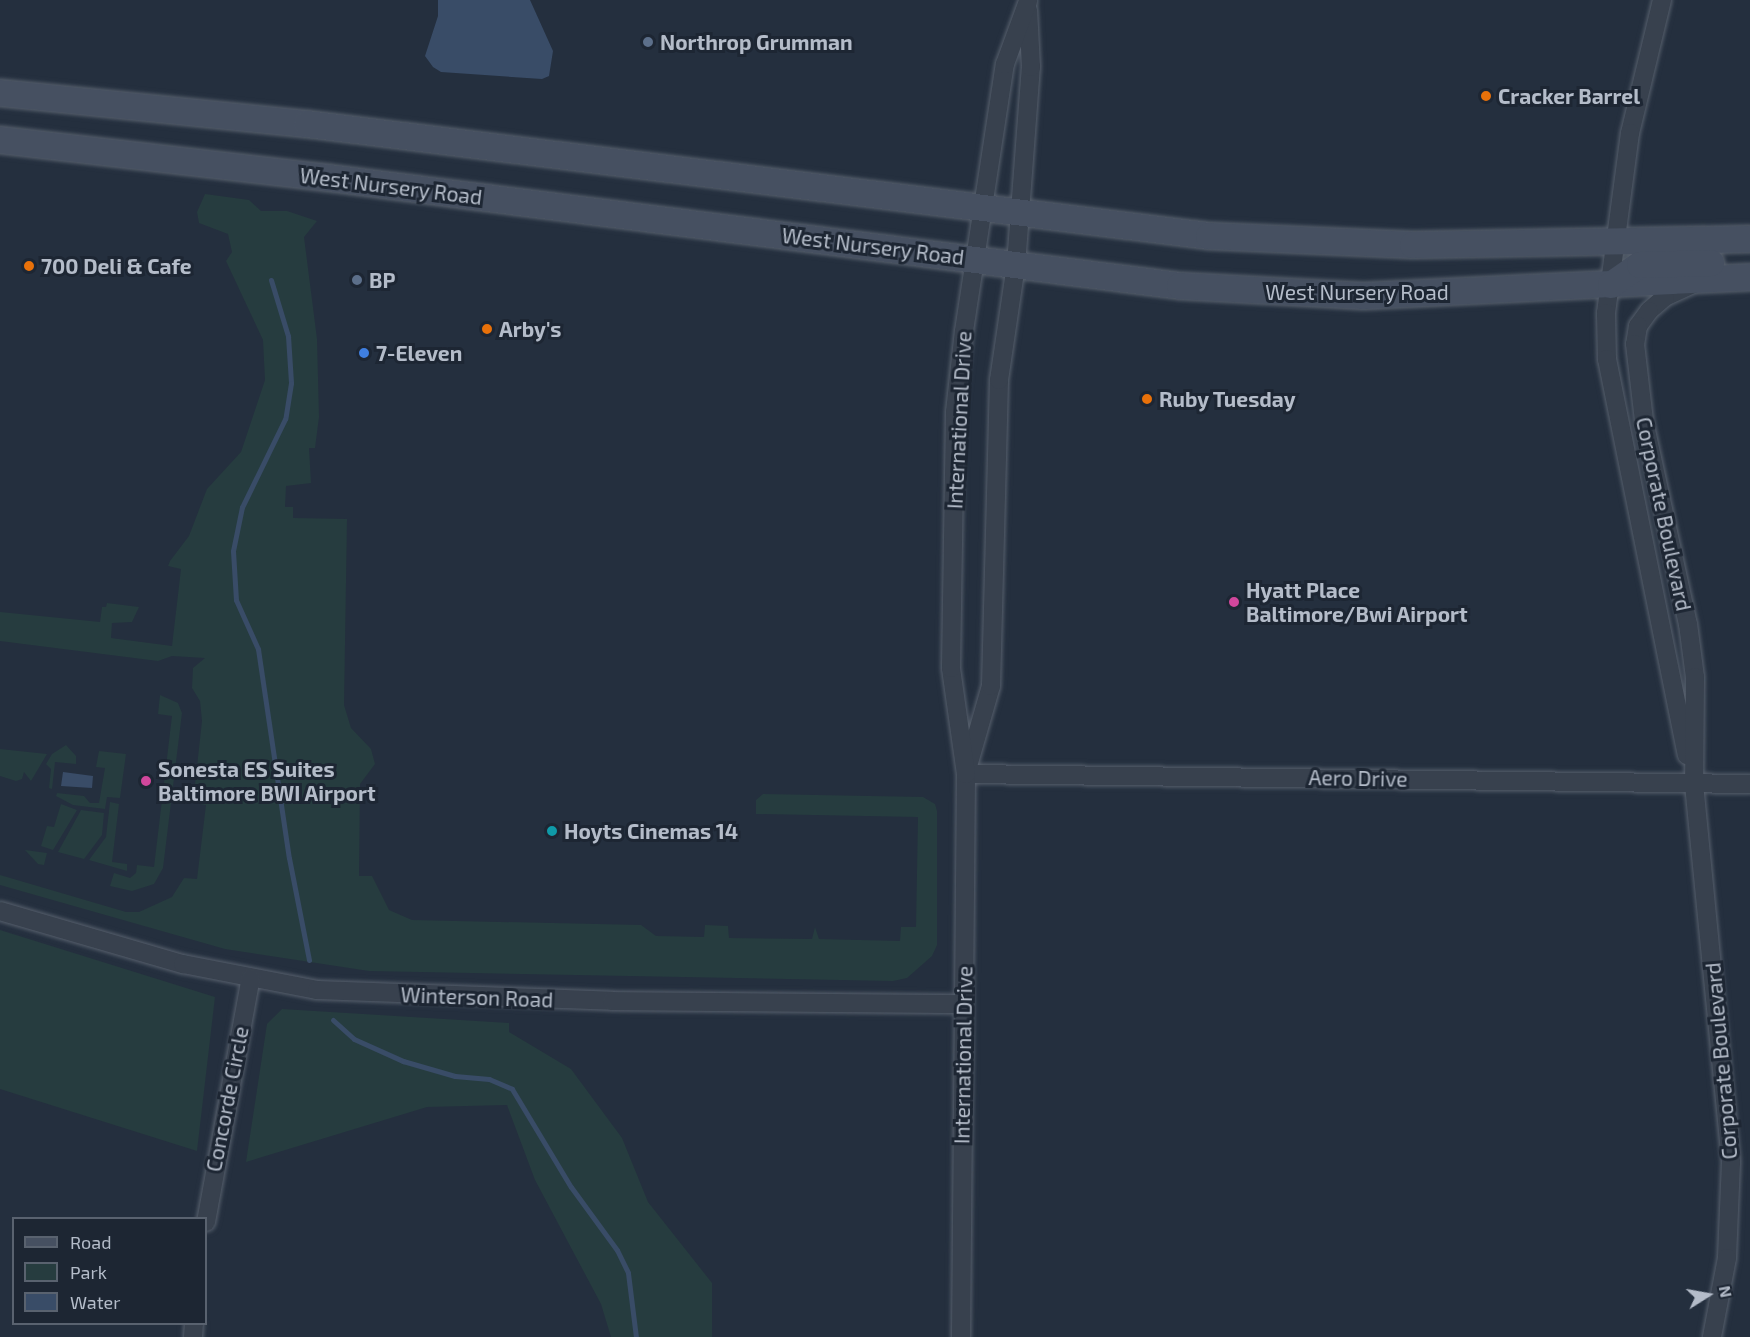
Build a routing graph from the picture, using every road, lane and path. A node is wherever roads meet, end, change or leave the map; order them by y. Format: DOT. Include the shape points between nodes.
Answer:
graph roads {
  1 [pos="1028,0"];
  2 [pos="1662,0"];
  3 [pos="0,78"];
  4 [pos="0,93"];
  5 [pos="36,97"];
  6 [pos="0,140"];
  7 [pos="982,209"];
  8 [pos="1019,214"];
  9 [pos="1750,239"];
  10 [pos="1617,241"];
  11 [pos="975,259"];
  12 [pos="1750,262"];
  13 [pos="1016,265"];
  14 [pos="1750,277"];
  15 [pos="1703,279"];
  16 [pos="1611,285"];
  17 [pos="966,774"];
  18 [pos="1694,783"];
  19 [pos="1750,784"];
  20 [pos="0,911"];
  21 [pos="251,978"];
  22 [pos="964,1004"];
  23 [pos="207,1217"];
  24 [pos="961,1337"];
  25 [pos="1712,1337"];
  1 -- 7 [label="street, International Drive" via="1005,64"];
  1 -- 8 [label="street, International Drive" via="1031,67"];
  2 -- 10 [label="street, Corporate Boulevard" via="1630,133"];
  3 -- 5 [label="main road"];
  4 -- 5 [label="main road"];
  5 -- 7 [label="main road" via="307,124"];
  6 -- 11 [label="main road, West Nursery Road"];
  7 -- 8 [label="main road"];
  7 -- 11 [label="street, International Drive"];
  8 -- 10 [label="main road" via="1297,242 1413,245"];
  8 -- 13 [label="street, International Drive"];
  9 -- 10 [label="main road"];
  10 -- 16 [label="street, Corporate Boulevard"];
  11 -- 13 [label="main road, West Nursery Road"];
  11 -- 17 [label="street, International Drive" via="955,412 953,515 951,668"];
  12 -- 16 [label="main road" via="1640,265"];
  13 -- 16 [label="main road, West Nursery Road" via="1180,286 1364,296"];
  13 -- 17 [label="street, International Drive" via="999,380 991,686"];
  14 -- 15 [label="main road, West Nursery Road"];
  15 -- 16 [label="main road, West Nursery Road"];
  15 -- 18 [label="street, Corporate Boulevard" via="1665,297 1649,311 1638,326 1635,344 1644,421 1688,624 1695,677"];
  16 -- 18 [label="street, Corporate Boulevard" via="1606,313 1607,359 1618,428"];
  17 -- 18 [label="street, Aero Drive"];
  17 -- 22 [label="street, International Drive"];
  18 -- 19 [label="street, Aero Drive"];
  18 -- 25 [label="street, Corporate Boulevard" via="1731,1162 1727,1258"];
  20 -- 21 [label="street, Winterson Road" via="183,964"];
  21 -- 22 [label="street, Winterson Road" via="317,990 394,995"];
  21 -- 23 [label="street, Concorde Circle"];
  22 -- 24 [label="street, International Drive"];
}
